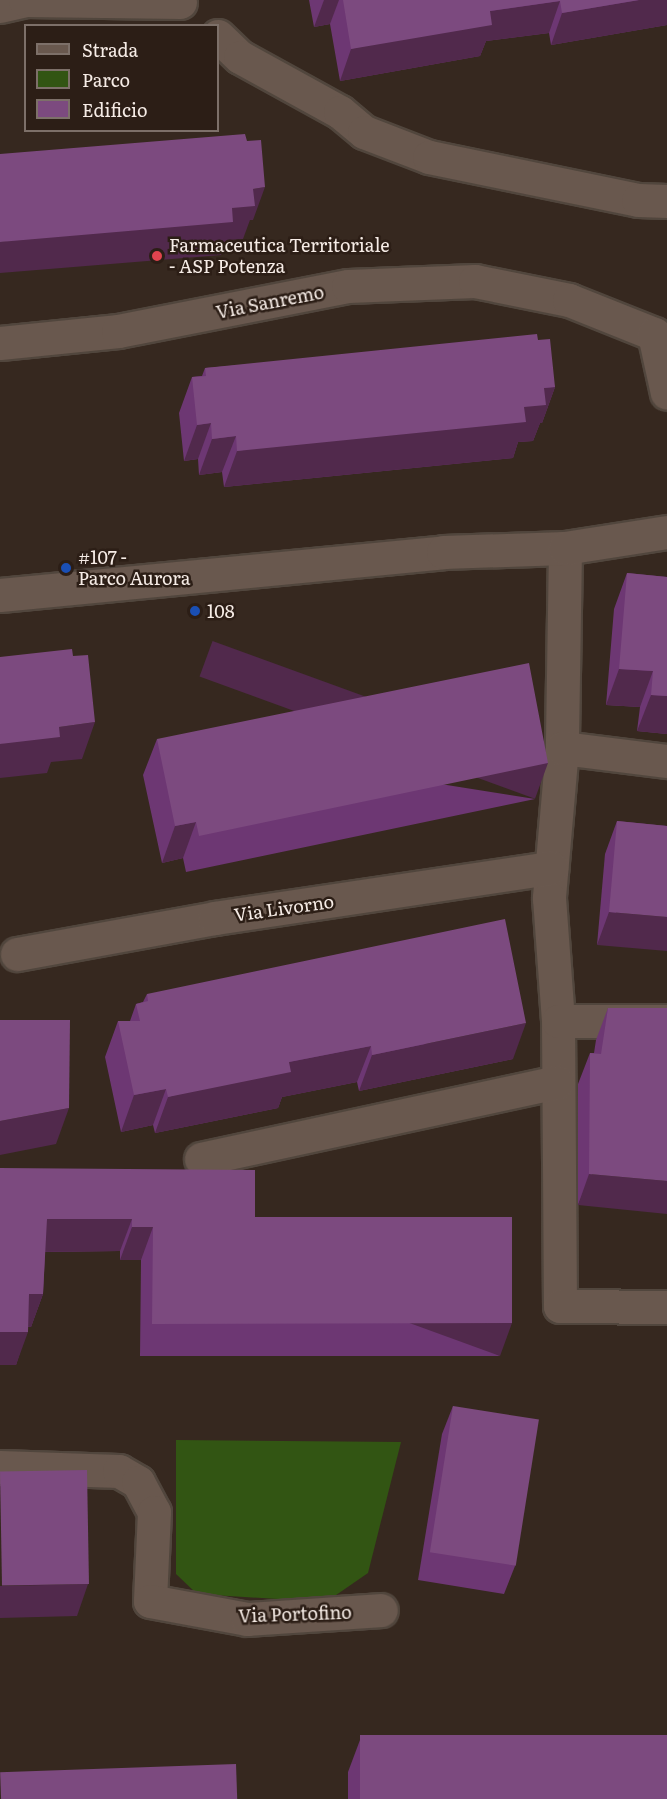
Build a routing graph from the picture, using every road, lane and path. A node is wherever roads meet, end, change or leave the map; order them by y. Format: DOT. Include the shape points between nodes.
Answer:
graph roads {
  1 [pos="180,1"];
  2 [pos="0,6"];
  3 [pos="204,24"];
  4 [pos="219,37"];
  5 [pos="667,201"];
  6 [pos="0,343"];
  7 [pos="667,393"];
  8 [pos="667,532"];
  9 [pos="565,548"];
  10 [pos="0,595"];
  11 [pos="562,748"];
  12 [pos="667,761"];
  13 [pos="551,868"];
  14 [pos="17,954"];
  15 [pos="558,1021"];
  16 [pos="667,1021"];
  17 [pos="558,1082"];
  18 [pos="201,1159"];
  19 [pos="667,1307"];
  20 [pos="0,1467"];
  21 [pos="381,1611"];
  1 -- 2 [label="street" via="25,0"];
  1 -- 3 [label="street"];
  4 -- 5 [label="street" via="240,57 340,112 364,132 429,157 638,200"];
  6 -- 7 [label="street, Via Sanremo" via="118,332 348,286 475,281 569,300 654,334"];
  8 -- 9 [label="street"];
  9 -- 10 [label="street" via="443,552"];
  9 -- 11 [label="street"];
  11 -- 12 [label="street"];
  11 -- 13 [label="street"];
  13 -- 14 [label="street, Via Livorno" via="215,918"];
  13 -- 15 [label="street" via="549,898"];
  15 -- 16 [label="street"];
  15 -- 17 [label="street"];
  17 -- 18 [label="street"];
  17 -- 19 [label="street" via="560,1306"];
  20 -- 21 [label="street, Via Portofino" via="119,1471 138,1482 154,1512 150,1601 247,1619"];
}
